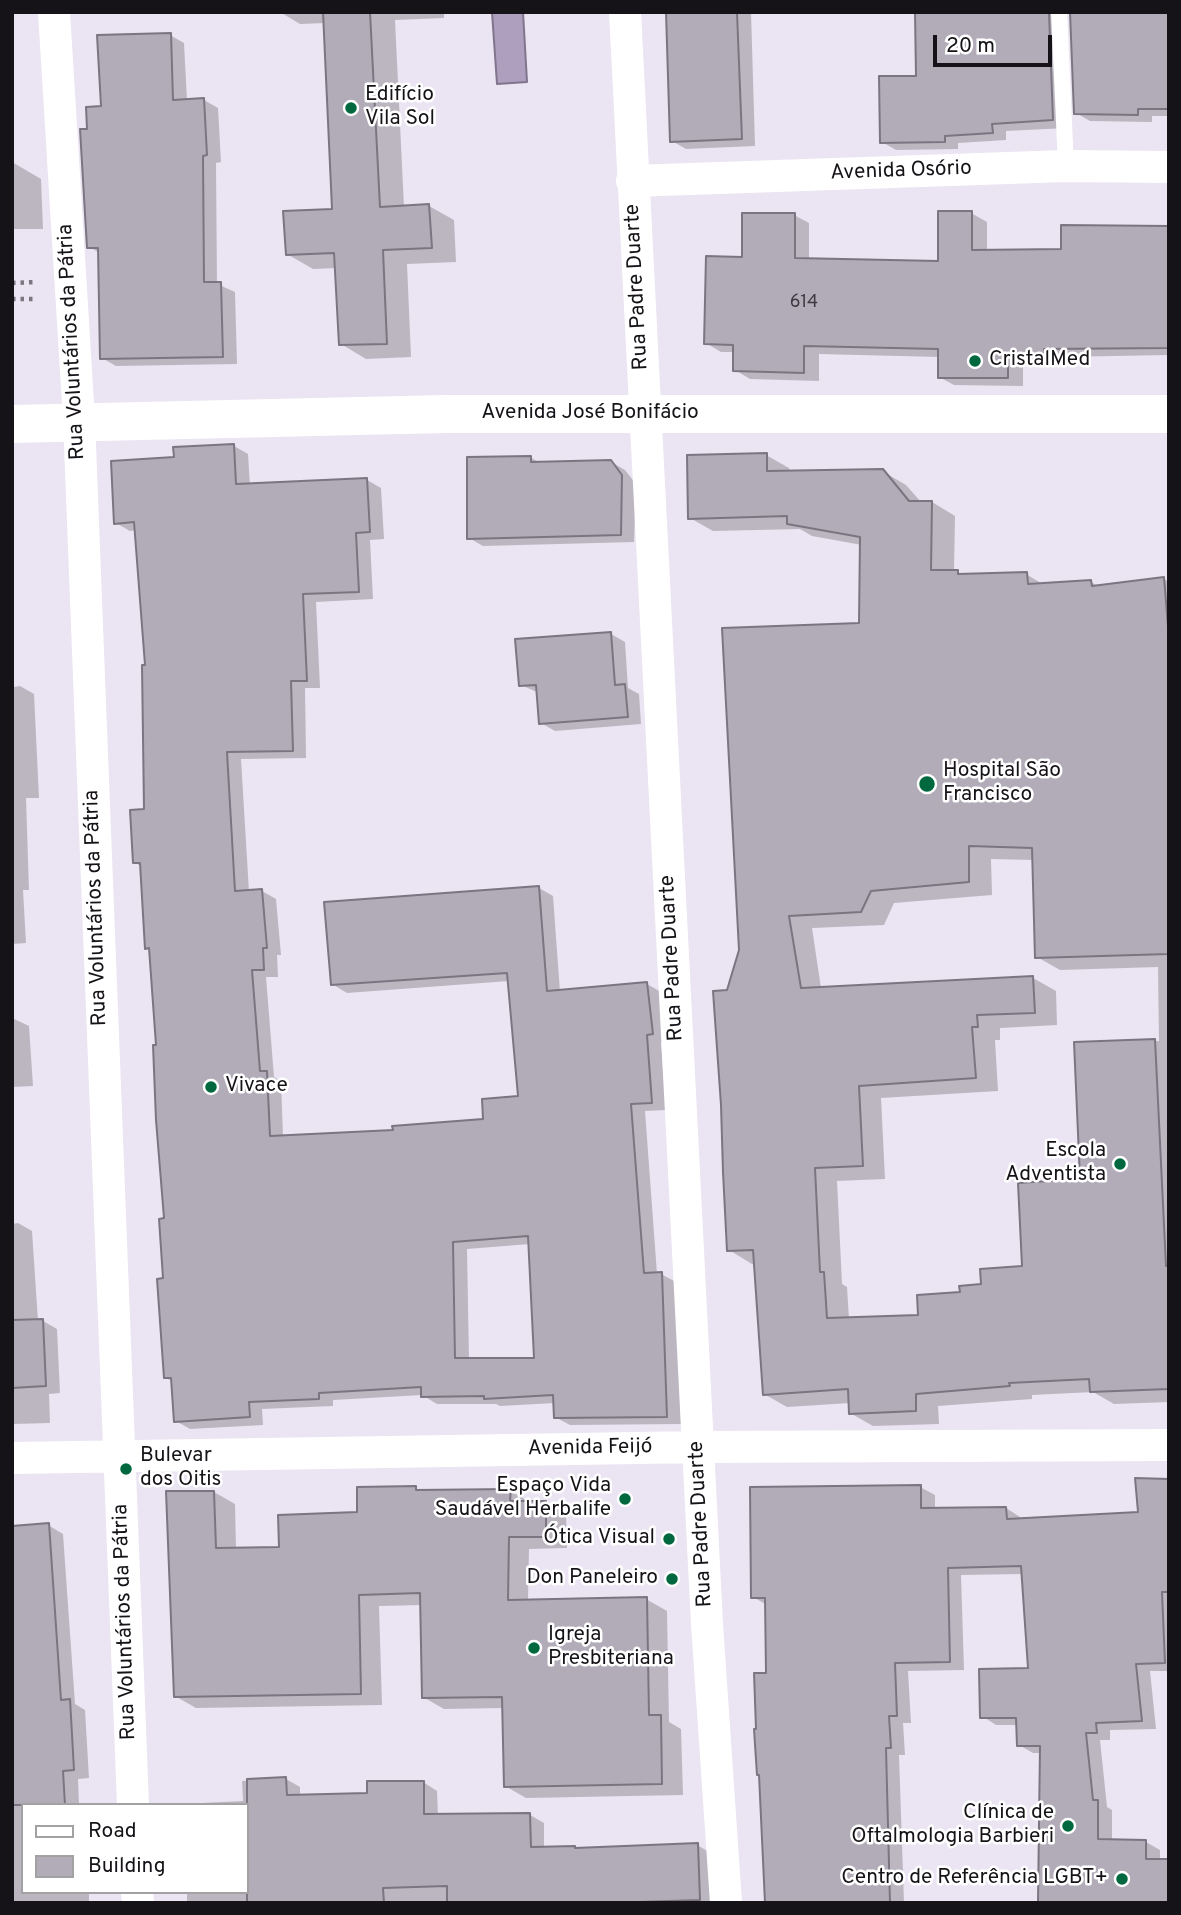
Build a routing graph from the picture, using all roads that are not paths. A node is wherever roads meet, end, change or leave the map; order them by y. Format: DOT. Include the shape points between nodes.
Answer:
graph roads {
  1 [pos="54,12"];
  2 [pos="625,12"];
  3 [pos="1059,12"];
  4 [pos="1066,166"];
  5 [pos="1169,167"];
  6 [pos="632,181"];
  7 [pos="1169,414"];
  8 [pos="645,415"];
  9 [pos="79,420"];
  10 [pos="12,424"];
  11 [pos="1169,1445"];
  12 [pos="699,1447"];
  13 [pos="12,1458"];
  14 [pos="118,1458"];
  15 [pos="134,1803"];
  16 [pos="726,1903"];
  1 -- 9 [label="street, Rua Voluntários da Pátria"];
  2 -- 6 [label="street, Rua Padre Duarte"];
  3 -- 4 [label="lane"];
  4 -- 5 [label="street, Avenida Osório"];
  4 -- 6 [label="street, Avenida Osório"];
  6 -- 8 [label="street, Rua Padre Duarte"];
  7 -- 8 [label="street, Avenida José Bonifácio"];
  8 -- 9 [label="street, Avenida José Bonifácio"];
  8 -- 12 [label="street, Rua Padre Duarte"];
  9 -- 10 [label="street, Avenida José Bonifácio"];
  9 -- 14 [label="street, Rua Voluntários da Pátria"];
  11 -- 12 [label="street, Avenida Feijó"];
  12 -- 14 [label="street, Avenida Feijó"];
  12 -- 16 [label="street, Rua Padre Duarte"];
  13 -- 14 [label="street, Avenida Feijó"];
  14 -- 15 [label="street, Rua Voluntários da Pátria"];
}
